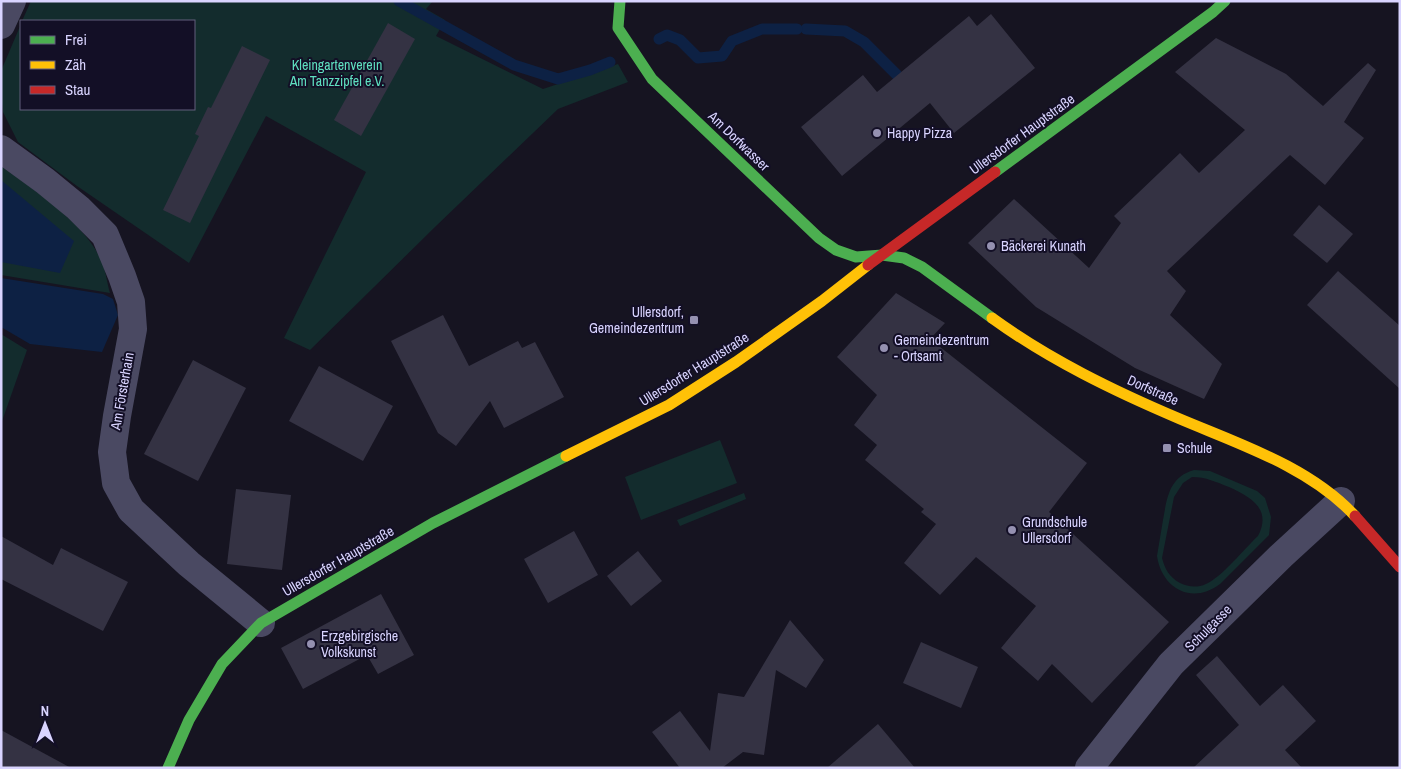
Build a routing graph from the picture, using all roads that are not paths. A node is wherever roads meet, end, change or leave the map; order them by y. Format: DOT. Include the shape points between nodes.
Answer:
graph roads {
  1 [pos="12,1"];
  2 [pos="620,1"];
  3 [pos="1225,1"];
  4 [pos="1,25"];
  5 [pos="1,149"];
  6 [pos="882,255"];
  7 [pos="1341,501"];
  8 [pos="1400,567"];
  9 [pos="261,623"];
  10 [pos="168,768"];
  11 [pos="1089,768"];
  1 -- 4 [label="street"];
  2 -- 6 [label="main road, Am Dorfwasser" via="618,28 659,86 819,238 836,250 856,257"];
  3 -- 6 [label="main road, Ullersdorfer Hauptstraße"];
  5 -- 9 [label="street, Am Försterhain" via="78,208 105,235 131,302 133,330 112,452 116,483 131,510 189,564"];
  6 -- 7 [label="main road, Dorfstraße" via="904,258 922,267 1021,339 1092,379 1263,453"];
  6 -- 9 [label="main road, Ullersdorfer Hauptstraße" via="736,362 669,405 433,523"];
  7 -- 8 [label="main road, Dorfstraße"];
  7 -- 11 [label="street, Schulgasse" via="1171,664"];
  9 -- 10 [label="main road, Ullersdorfer Hauptstraße" via="222,664 189,720"];
}
